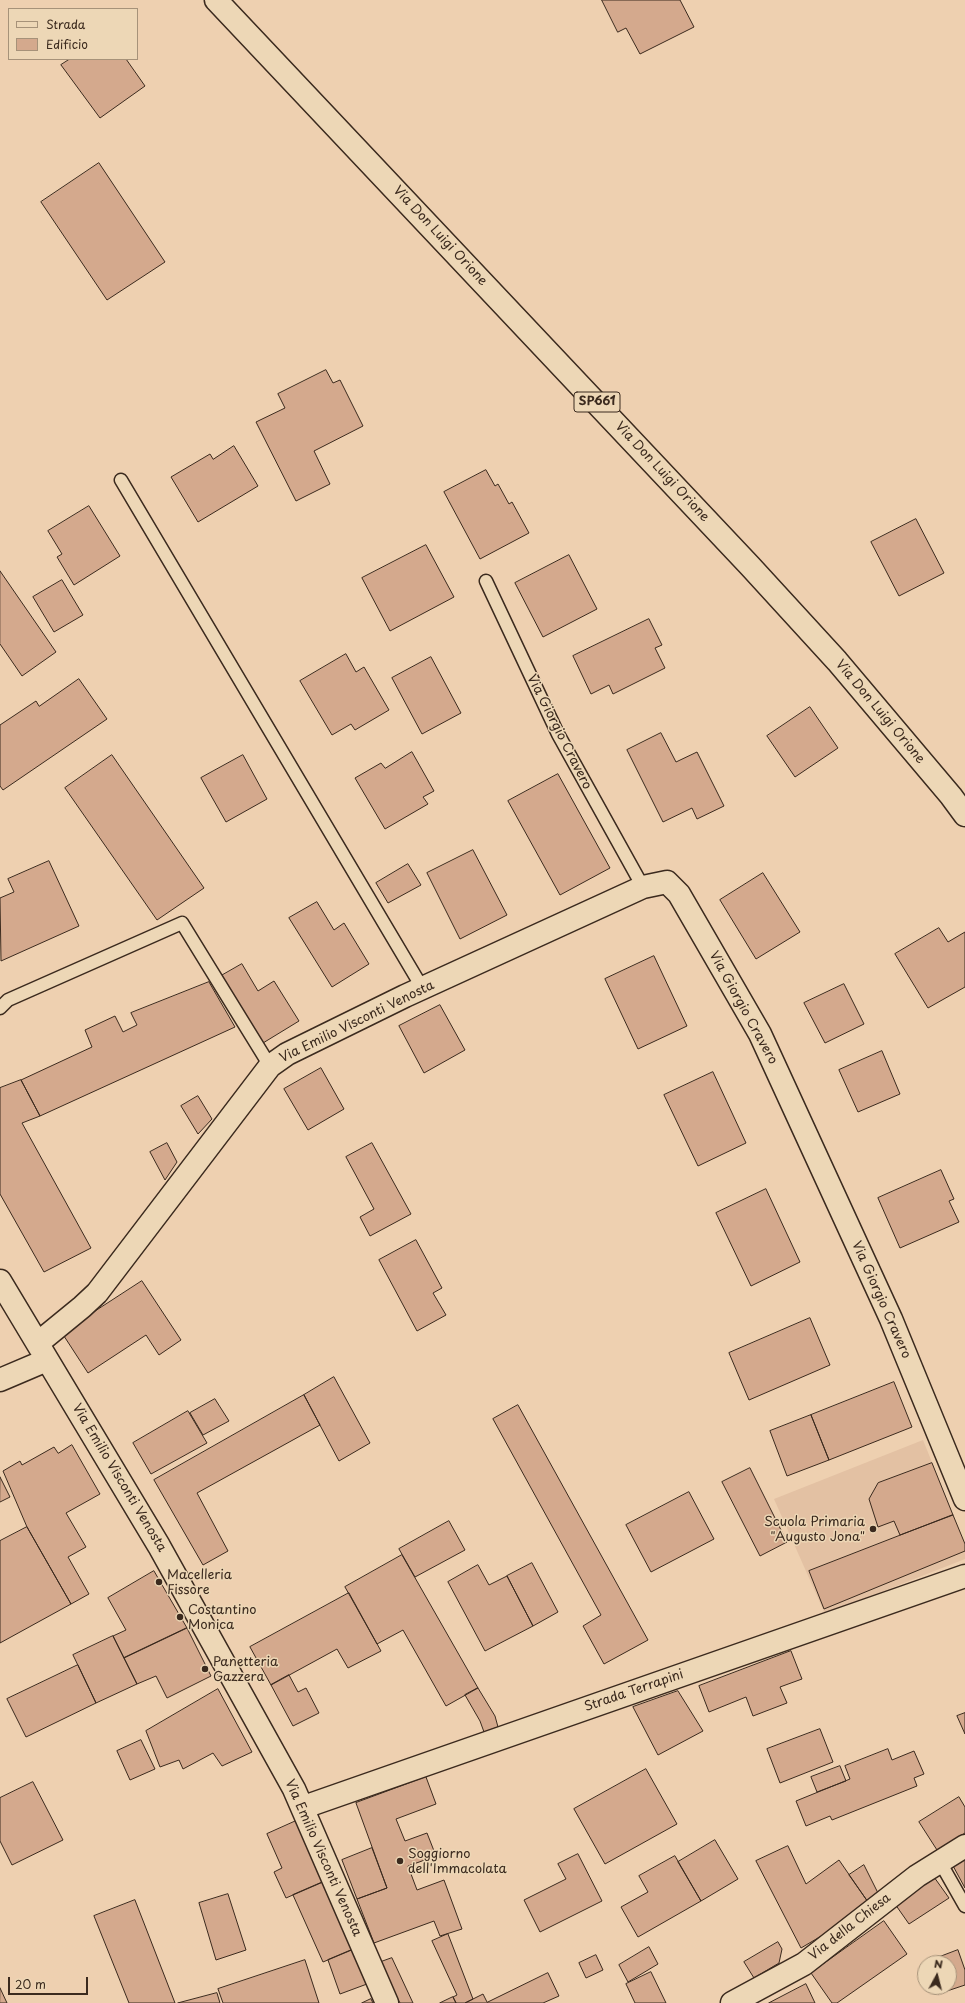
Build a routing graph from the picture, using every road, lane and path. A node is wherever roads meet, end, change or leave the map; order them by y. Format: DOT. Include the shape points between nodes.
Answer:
graph roads {
  1 [pos="216,0"];
  2 [pos="121,480"];
  3 [pos="486,581"];
  4 [pos="965,815"];
  5 [pos="643,887"];
  6 [pos="423,989"];
  7 [pos="0,1008"];
  8 [pos="270,1066"];
  9 [pos="0,1281"];
  10 [pos="43,1351"];
  11 [pos="0,1380"];
  12 [pos="965,1499"];
  13 [pos="965,1576"];
  14 [pos="304,1807"];
  15 [pos="965,1846"];
  16 [pos="940,1862"];
  17 [pos="965,1906"];
  18 [pos="387,2003"];
  19 [pos="732,2003"];
  1 -- 4 [label="street, Via Don Luigi Orione / SP661" via="750,566 837,661"];
  2 -- 6 [label="lane"];
  3 -- 5 [label="lane, Via Giorgio Cravero" via="558,734"];
  5 -- 6 [label="street, Via Emilio Visconti Venosta"];
  5 -- 12 [label="street, Via Giorgio Cravero" via="667,882 679,894 760,1034 891,1319"];
  6 -- 8 [label="street, Via Emilio Visconti Venosta" via="287,1054"];
  7 -- 8 [label="lane" via="8,1000 182,923"];
  8 -- 10 [label="street, Via Emilio Visconti Venosta" via="97,1293"];
  9 -- 10 [label="street, Via Emilio Visconti Venosta"];
  10 -- 11 [label="street"];
  10 -- 14 [label="street, Via Emilio Visconti Venosta" via="159,1546"];
  13 -- 14 [label="street, Strada Terrapini"];
  14 -- 18 [label="street, Via Emilio Visconti Venosta"];
  15 -- 16 [label="street, Via della Chiesa"];
  16 -- 17 [label="lane"];
  16 -- 19 [label="street, Via della Chiesa" via="917,1876 804,1964"];
}
